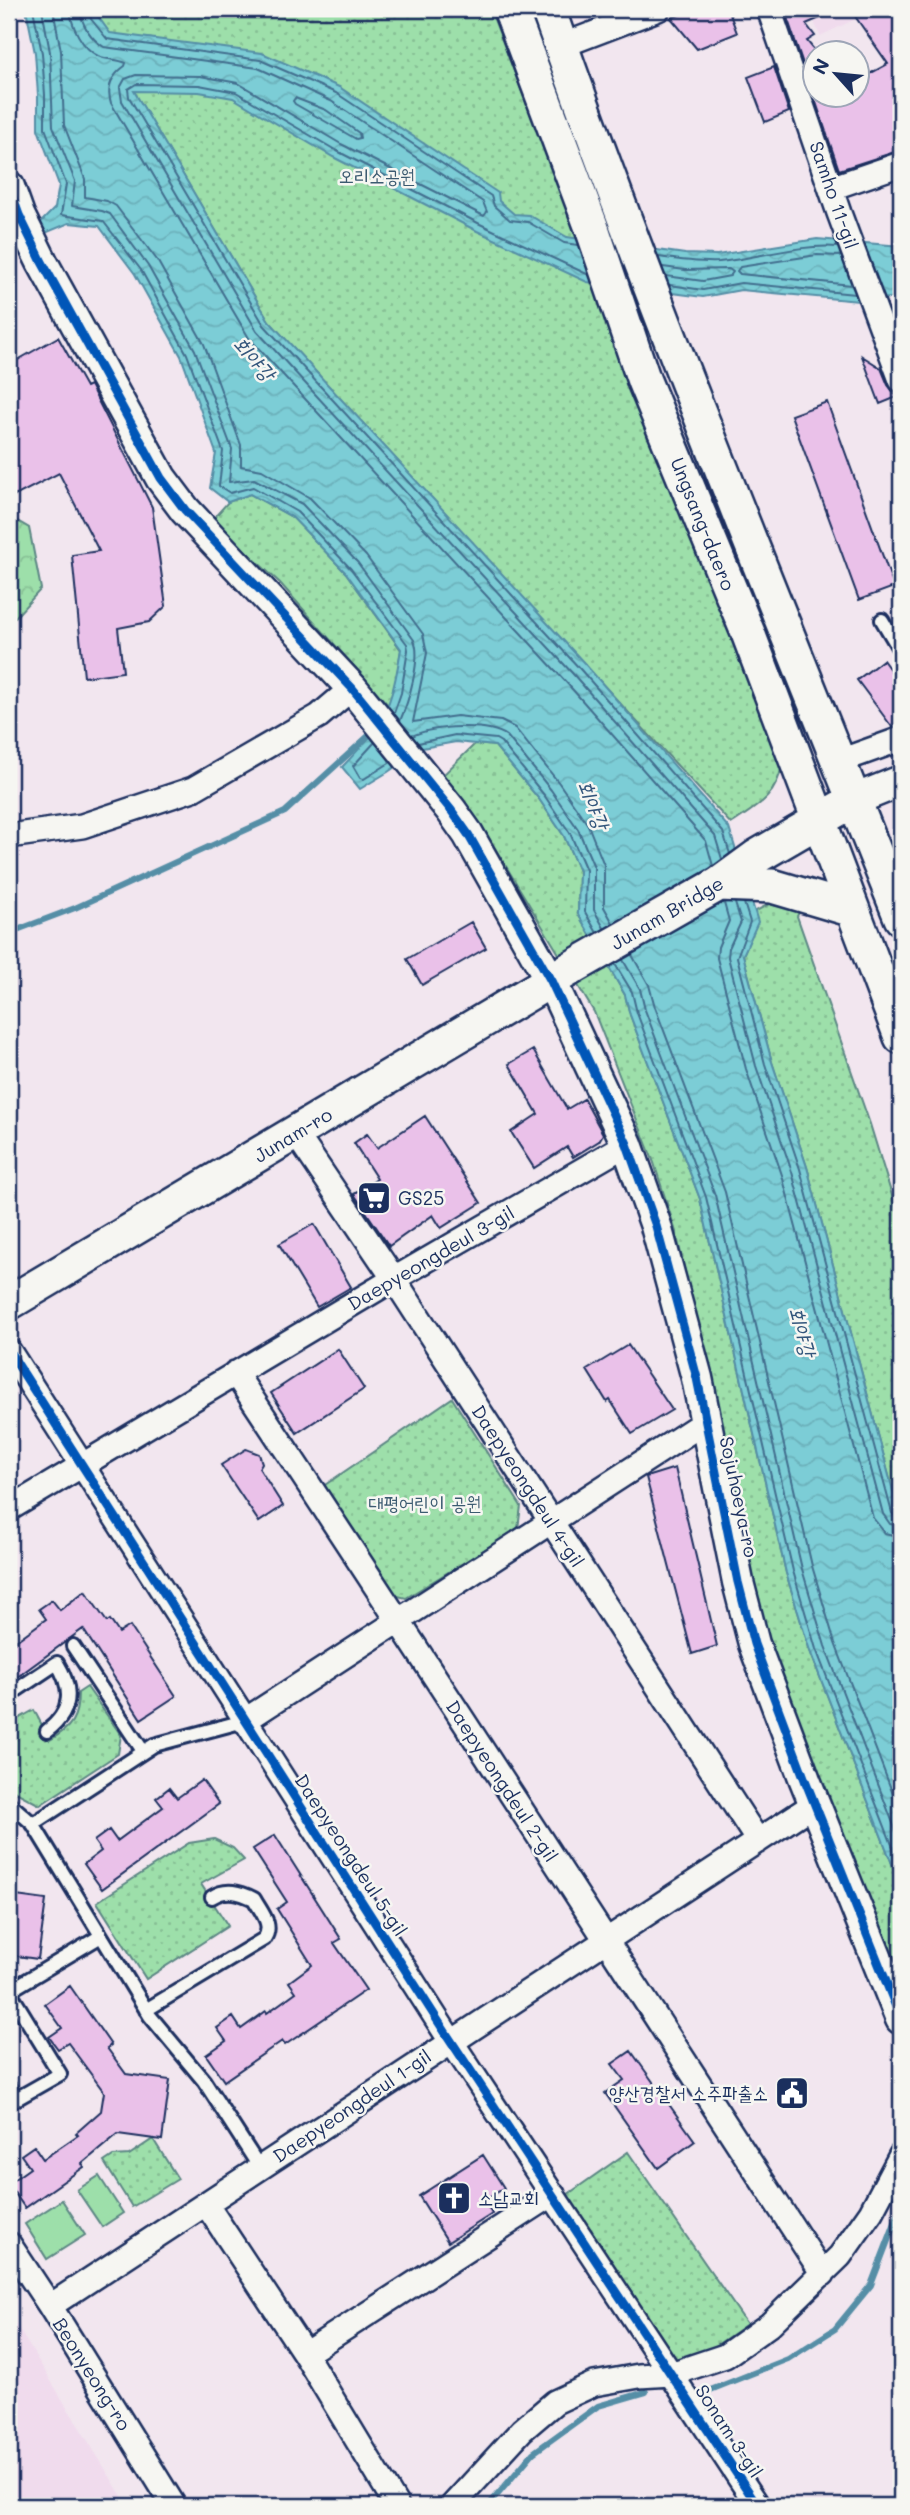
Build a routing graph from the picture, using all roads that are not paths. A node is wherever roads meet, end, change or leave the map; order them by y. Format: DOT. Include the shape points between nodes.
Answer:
graph roads {
  1 [pos="510,9"];
  2 [pos="548,9"];
  3 [pos="658,9"];
  4 [pos="769,9"];
  5 [pos="561,46"];
  6 [pos="901,164"];
  7 [pos="831,188"];
  8 [pos="12,206"];
  9 [pos="901,380"];
  10 [pos="882,620"];
  11 [pos="901,652"];
  12 [pos="354,692"];
  13 [pos="901,738"];
  14 [pos="838,762"];
  15 [pos="901,781"];
  16 [pos="854,800"];
  17 [pos="819,820"];
  18 [pos="9,836"];
  19 [pos="719,884"];
  20 [pos="853,910"];
  21 [pos="901,918"];
  22 [pos="563,973"];
  23 [pos="901,1037"];
  24 [pos="296,1134"];
  25 [pos="627,1144"];
  26 [pos="394,1279"];
  27 [pos="9,1303"];
  28 [pos="9,1350"];
  29 [pos="235,1373"];
  30 [pos="706,1421"];
  31 [pos="83,1466"];
  32 [pos="9,1509"];
  33 [pos="551,1522"];
  34 [pos="400,1620"];
  35 [pos="73,1646"];
  36 [pos="9,1695"];
  37 [pos="244,1721"];
  38 [pos="47,1731"];
  39 [pos="144,1751"];
  40 [pos="9,1803"];
  41 [pos="814,1804"];
  42 [pos="33,1824"];
  43 [pos="758,1841"];
  44 [pos="212,1897"];
  45 [pos="101,1936"];
  46 [pos="605,1942"];
  47 [pos="9,1991"];
  48 [pos="146,2010"];
  49 [pos="901,2019"];
  50 [pos="451,2041"];
  51 [pos="9,2087"];
  52 [pos="13,2101"];
  53 [pos="901,2155"];
  54 [pos="260,2168"];
  55 [pos="553,2194"];
  56 [pos="206,2204"];
  57 [pos="9,2244"];
  58 [pos="823,2274"];
  59 [pos="50,2306"];
  60 [pos="305,2354"];
  61 [pos="671,2374"];
  62 [pos="174,2506"];
  63 [pos="397,2506"];
  64 [pos="452,2506"];
  65 [pos="758,2506"];
  1 -- 17 [label="main road, Ungsang-daero" via="644,381"];
  2 -- 5 [label="main road, Ungsang-daero"];
  3 -- 5 [label="street"];
  4 -- 7 [label="street, Samho 11-gil"];
  5 -- 14 [label="main road, Ungsang-daero" via="712,448"];
  6 -- 7 [label="street"];
  7 -- 9 [label="street, Samho 11-gil"];
  8 -- 12 [label="street, Sojuhoeya-ro" via="161,478 184,510"];
  10 -- 11 [label="lane"];
  12 -- 18 [label="street" via="193,789 82,826"];
  12 -- 22 [label="street, Sojuhoeya-ro" via="468,834"];
  13 -- 14 [label="street"];
  14 -- 16 [label="main road, Ungsang-daero"];
  15 -- 16 [label="street"];
  16 -- 17 [label="main road, Junam Bridge"];
  16 -- 21 [label="main road, Ungsang-daero"];
  17 -- 19 [label="main road, Junam Bridge"];
  17 -- 20 [label="main road, Ungsang-daero"];
  19 -- 20 [label="main road" via="772,886"];
  19 -- 22 [label="main road, Junam Bridge"];
  20 -- 23 [label="main road, Ungsang-daero"];
  22 -- 24 [label="main road, Junam-ro"];
  22 -- 25 [label="street, Sojuhoeya-ro"];
  24 -- 26 [label="street, Daepyeongdeul 4-gil"];
  24 -- 27 [label="main road, Junam-ro"];
  25 -- 26 [label="street, Daepyeongdeul 3-gil"];
  25 -- 30 [label="street, Sojuhoeya-ro" via="656,1226"];
  26 -- 29 [label="street, Daepyeongdeul 3-gil"];
  26 -- 33 [label="street, Daepyeongdeul 4-gil"];
  28 -- 31 [label="street, Daepyeongdeul 5-gil"];
  29 -- 31 [label="street, Daepyeongdeul 3-gil"];
  29 -- 34 [label="street"];
  30 -- 33 [label="street"];
  30 -- 41 [label="street, Sojuhoeya-ro" via="754,1644"];
  31 -- 32 [label="street, Daepyeongdeul 3-gil"];
  31 -- 37 [label="street, Daepyeongdeul 5-gil"];
  33 -- 34 [label="street"];
  33 -- 43 [label="street, Daepyeongdeul 4-gil"];
  34 -- 37 [label="street"];
  34 -- 46 [label="street, Daepyeongdeul 2-gil"];
  35 -- 39 [label="lane"];
  36 -- 38 [label="lane" via="57,1663 69,1693 59,1722"];
  37 -- 39 [label="lane"];
  37 -- 50 [label="street, Daepyeongdeul 5-gil"];
  39 -- 42 [label="lane"];
  40 -- 42 [label="lane"];
  41 -- 43 [label="street, Daepyeongdeul 1-gil"];
  41 -- 49 [label="street, Sojuhoeya-ro"];
  42 -- 45 [label="lane"];
  43 -- 46 [label="street, Daepyeongdeul 1-gil"];
  44 -- 48 [label="lane" via="231,1891 254,1899 269,1925 268,1933"];
  45 -- 47 [label="lane"];
  45 -- 48 [label="lane"];
  46 -- 50 [label="street, Daepyeongdeul 1-gil"];
  46 -- 58 [label="street"];
  47 -- 52 [label="lane" via="60,2074"];
  48 -- 54 [label="lane" via="204,2081"];
  50 -- 54 [label="street, Daepyeongdeul 1-gil"];
  50 -- 55 [label="street, Daepyeongdeul 5-gil"];
  51 -- 52 [label="lane"];
  53 -- 58 [label="street, Sonam 3-gil" via="871,2211"];
  54 -- 56 [label="street, Daepyeongdeul 1-gil"];
  55 -- 60 [label="street"];
  55 -- 61 [label="street, Daepyeongdeul 5-gil"];
  56 -- 59 [label="street, Daepyeongdeul 1-gil"];
  56 -- 60 [label="street"];
  57 -- 59 [label="street, Beonyeong-ro"];
  58 -- 61 [label="street, Sonam 3-gil" via="769,2325 725,2356"];
  59 -- 62 [label="street, Beonyeong-ro"];
  60 -- 63 [label="street"];
  61 -- 64 [label="street, Sonam 3-gil" via="594,2384 555,2402 522,2430"];
  61 -- 65 [label="street, Sonam 3-gil"];
}
